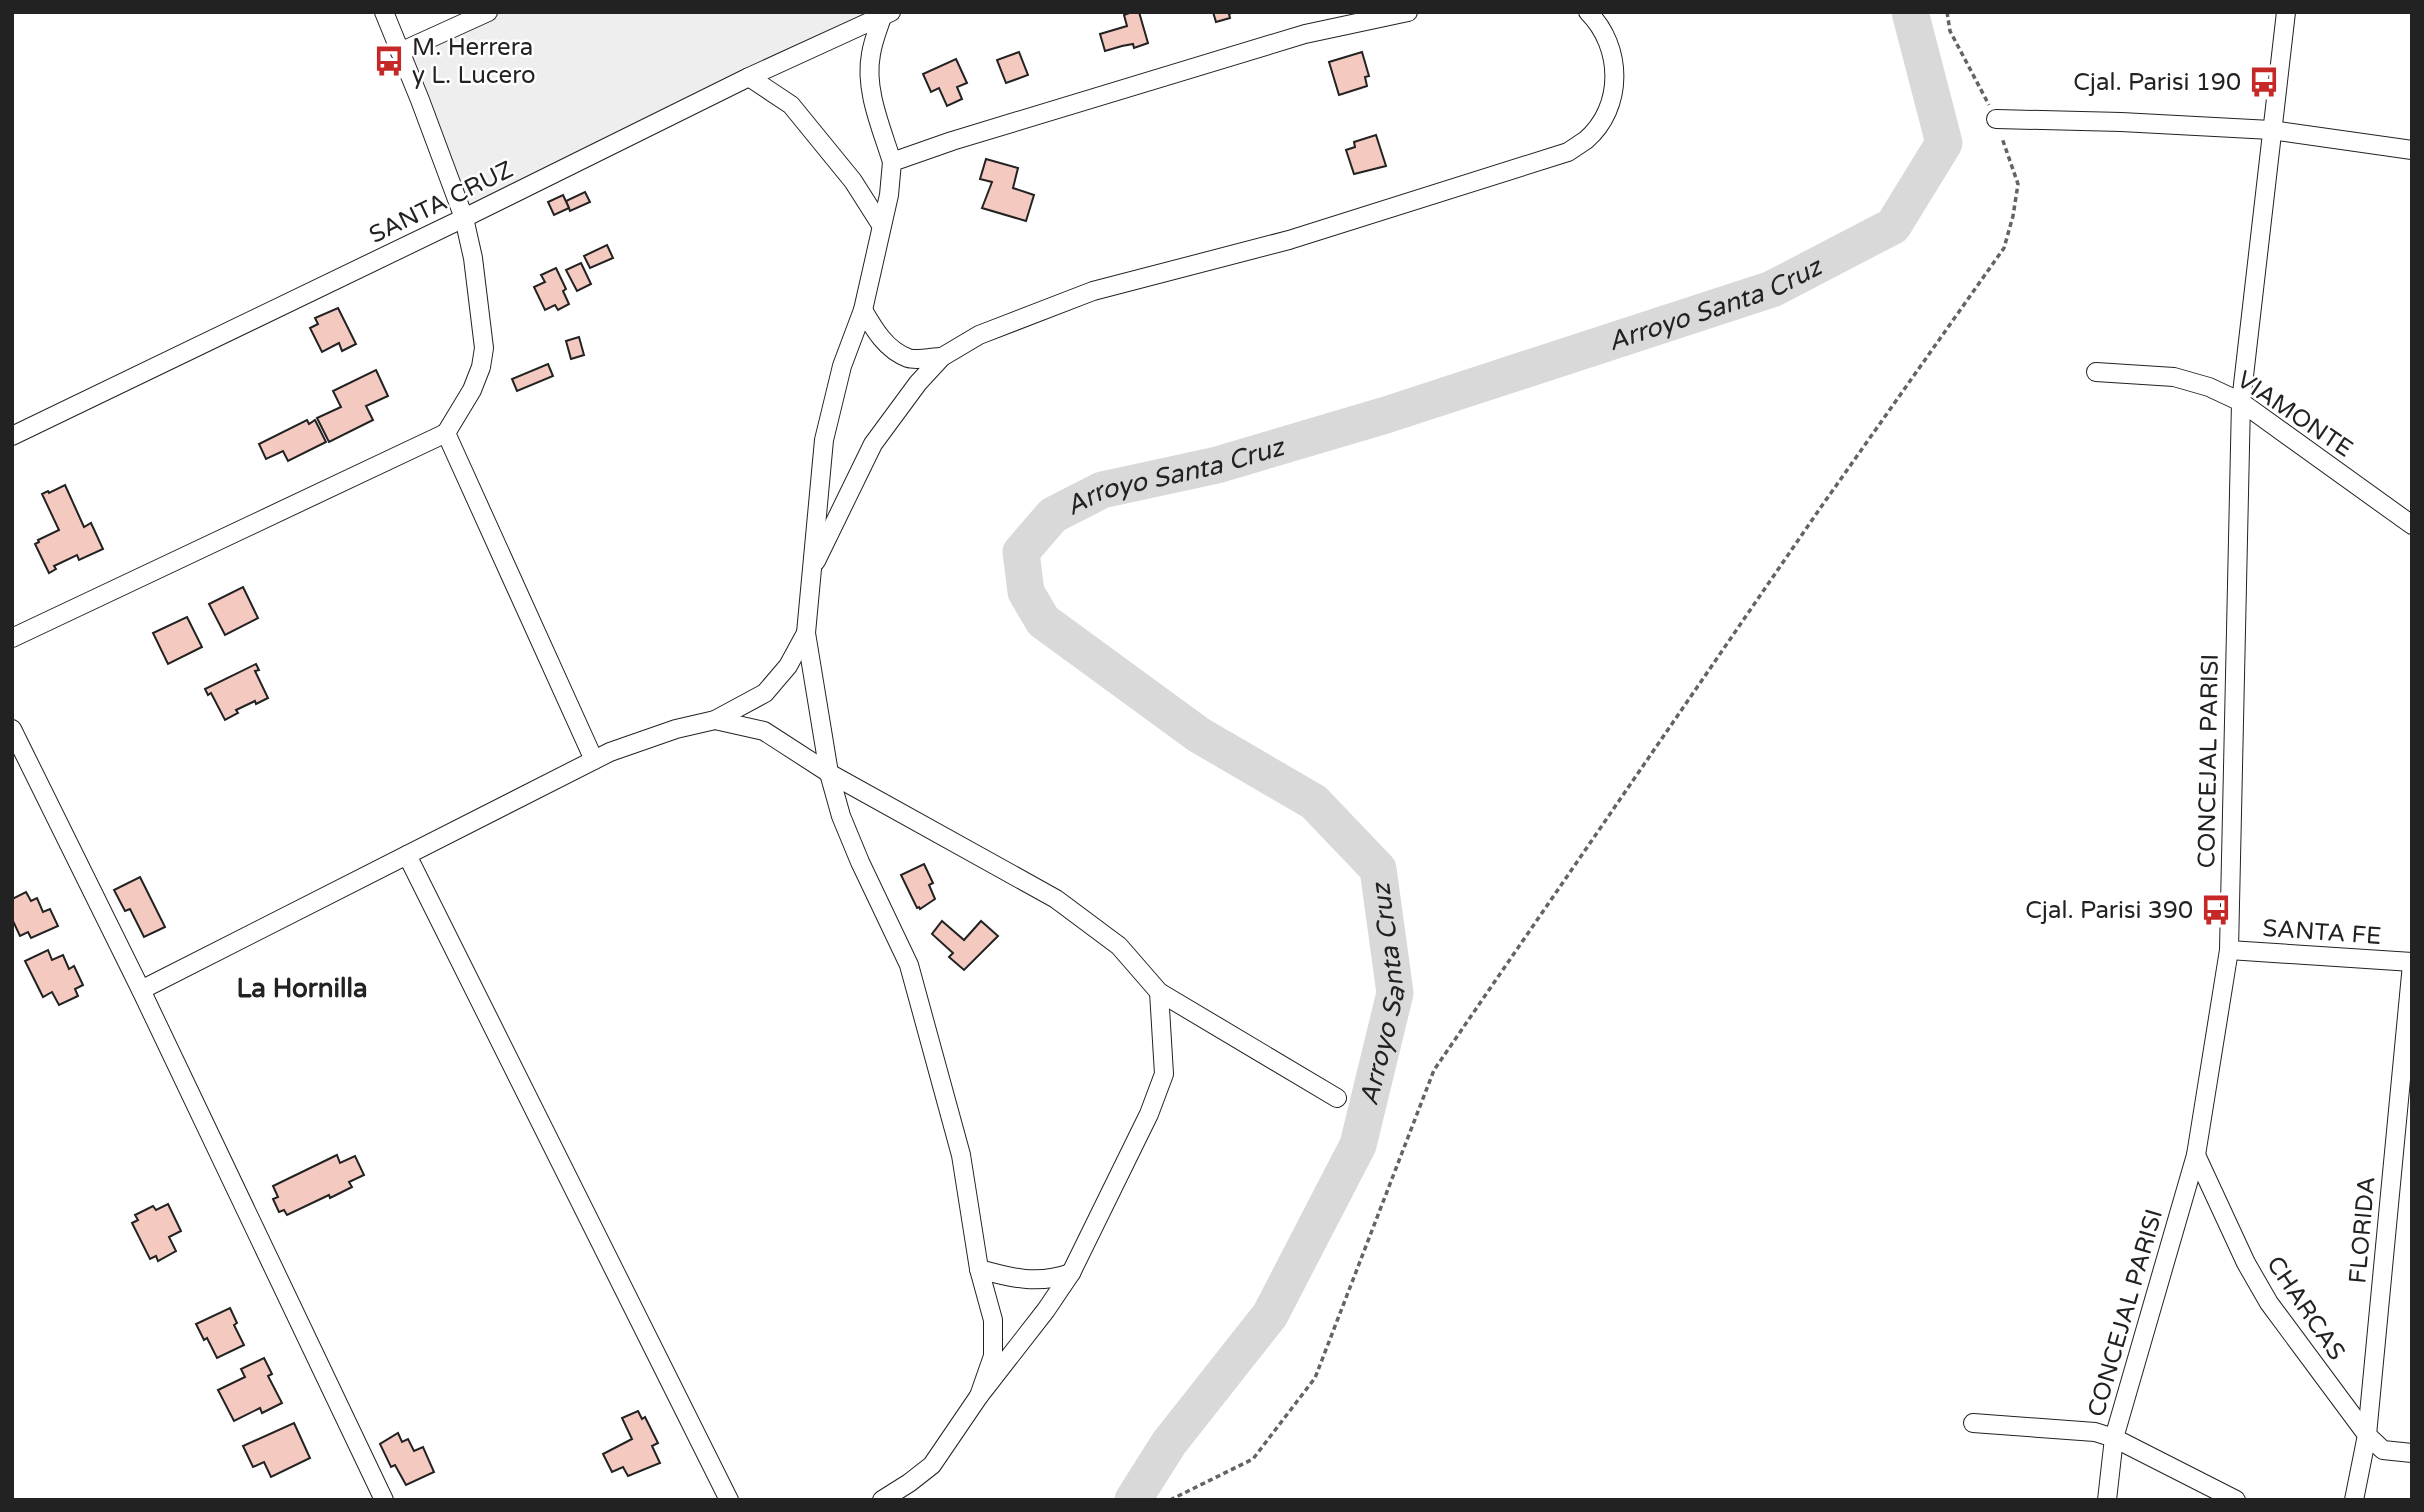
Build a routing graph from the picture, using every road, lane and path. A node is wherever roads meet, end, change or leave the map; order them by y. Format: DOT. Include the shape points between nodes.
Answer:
graph roads {
  1 [pos="384,12"];
  2 [pos="488,12"];
  3 [pos="1408,12"];
  4 [pos="1588,12"];
  5 [pos="1947,12"];
  6 [pos="2286,12"];
  7 [pos="886,14"];
  8 [pos="401,51"];
  9 [pos="749,77"];
  10 [pos="1996,118"];
  11 [pos="2271,130"];
  12 [pos="2412,150"];
  13 [pos="892,162"];
  14 [pos="464,218"];
  15 [pos="881,225"];
  16 [pos="863,310"];
  17 [pos="942,357"];
  18 [pos="2096,372"];
  19 [pos="2241,402"];
  20 [pos="446,433"];
  21 [pos="12,436"];
  22 [pos="2412,526"];
  23 [pos="810,573"];
  24 [pos="806,633"];
  25 [pos="12,638"];
  26 [pos="715,720"];
  27 [pos="12,729"];
  28 [pos="594,760"];
  29 [pos="829,773"];
  30 [pos="407,855"];
  31 [pos="2229,950"];
  32 [pos="2412,963"];
  33 [pos="141,990"];
  34 [pos="1158,992"];
  35 [pos="1337,1098"];
  36 [pos="2196,1155"];
  37 [pos="979,1269"];
  38 [pos="1070,1273"];
  39 [pos="979,1396"];
  40 [pos="1973,1423"];
  41 [pos="2367,1435"];
  42 [pos="2114,1438"];
  43 [pos="2412,1453"];
  44 [pos="384,1500"];
  45 [pos="729,1500"];
  46 [pos="883,1500"];
  47 [pos="1170,1500"];
  48 [pos="2107,1500"];
  49 [pos="2236,1500"];
  50 [pos="2354,1500"];
  1 -- 8 [label="street"];
  2 -- 8 [label="street"];
  3 -- 13 [label="street" via="1305,34"];
  4 -- 17 [label="street" via="1601,27 1612,53 1615,84 1602,120 1587,139 1568,152 1289,240 1093,291 979,335"];
  5 -- 10 [label="path" via="1950,31"];
  6 -- 11 [label="street, CONCEJAL PARISI"];
  7 -- 9 [label="street, SANTA CRUZ"];
  7 -- 13 [label="street" via="871,55 870,78"];
  8 -- 14 [label="street"];
  9 -- 14 [label="street, SANTA CRUZ"];
  9 -- 15 [label="street" via="791,105 853,181"];
  10 -- 11 [label="street"];
  10 -- 47 [label="path" via="2018,184 2004,248 1434,1070 1315,1378 1253,1459"];
  11 -- 12 [label="street"];
  11 -- 19 [label="street, CONCEJAL PARISI"];
  13 -- 15 [label="street"];
  14 -- 20 [label="street" via="484,348 472,390"];
  14 -- 21 [label="street, SANTA CRUZ"];
  15 -- 16 [label="street"];
  16 -- 17 [label="street" via="890,347 910,358"];
  16 -- 23 [label="street" via="842,366 824,440"];
  17 -- 23 [label="street" via="873,444"];
  18 -- 19 [label="street, VIAMONTE" via="2174,377"];
  19 -- 22 [label="street, VIAMONTE"];
  19 -- 31 [label="street, CONCEJAL PARISI"];
  20 -- 25 [label="street"];
  20 -- 28 [label="street"];
  23 -- 24 [label="street"];
  24 -- 26 [label="street" via="765,694"];
  24 -- 29 [label="street"];
  26 -- 28 [label="street" via="676,729"];
  26 -- 29 [label="street" via="764,731"];
  27 -- 33 [label="street"];
  28 -- 30 [label="street"];
  29 -- 34 [label="street" via="1056,899 1119,946"];
  29 -- 37 [label="street" via="841,816 909,965 919,998 961,1155"];
  30 -- 33 [label="street"];
  30 -- 45 [label="street"];
  31 -- 32 [label="street, SANTA FE"];
  31 -- 36 [label="street, CONCEJAL PARISI"];
  32 -- 41 [label="street, FLORIDA"];
  33 -- 44 [label="street"];
  34 -- 35 [label="street"];
  34 -- 38 [label="street" via="1164,1074 1149,1114"];
  36 -- 41 [label="street, CHARCAS" via="2269,1303"];
  36 -- 42 [label="street, CONCEJAL PARISI"];
  37 -- 38 [label="street" via="1035,1281"];
  37 -- 39 [label="street" via="993,1320 993,1356"];
  38 -- 39 [label="street"];
  39 -- 46 [label="street" via="932,1465"];
  40 -- 42 [label="street" via="2095,1432"];
  41 -- 43 [label="street, CHARCAS" via="2383,1450"];
  41 -- 50 [label="street, FLORIDA"];
  42 -- 48 [label="street, CONCEJAL PARISI"];
  42 -- 49 [label="street"];
}
